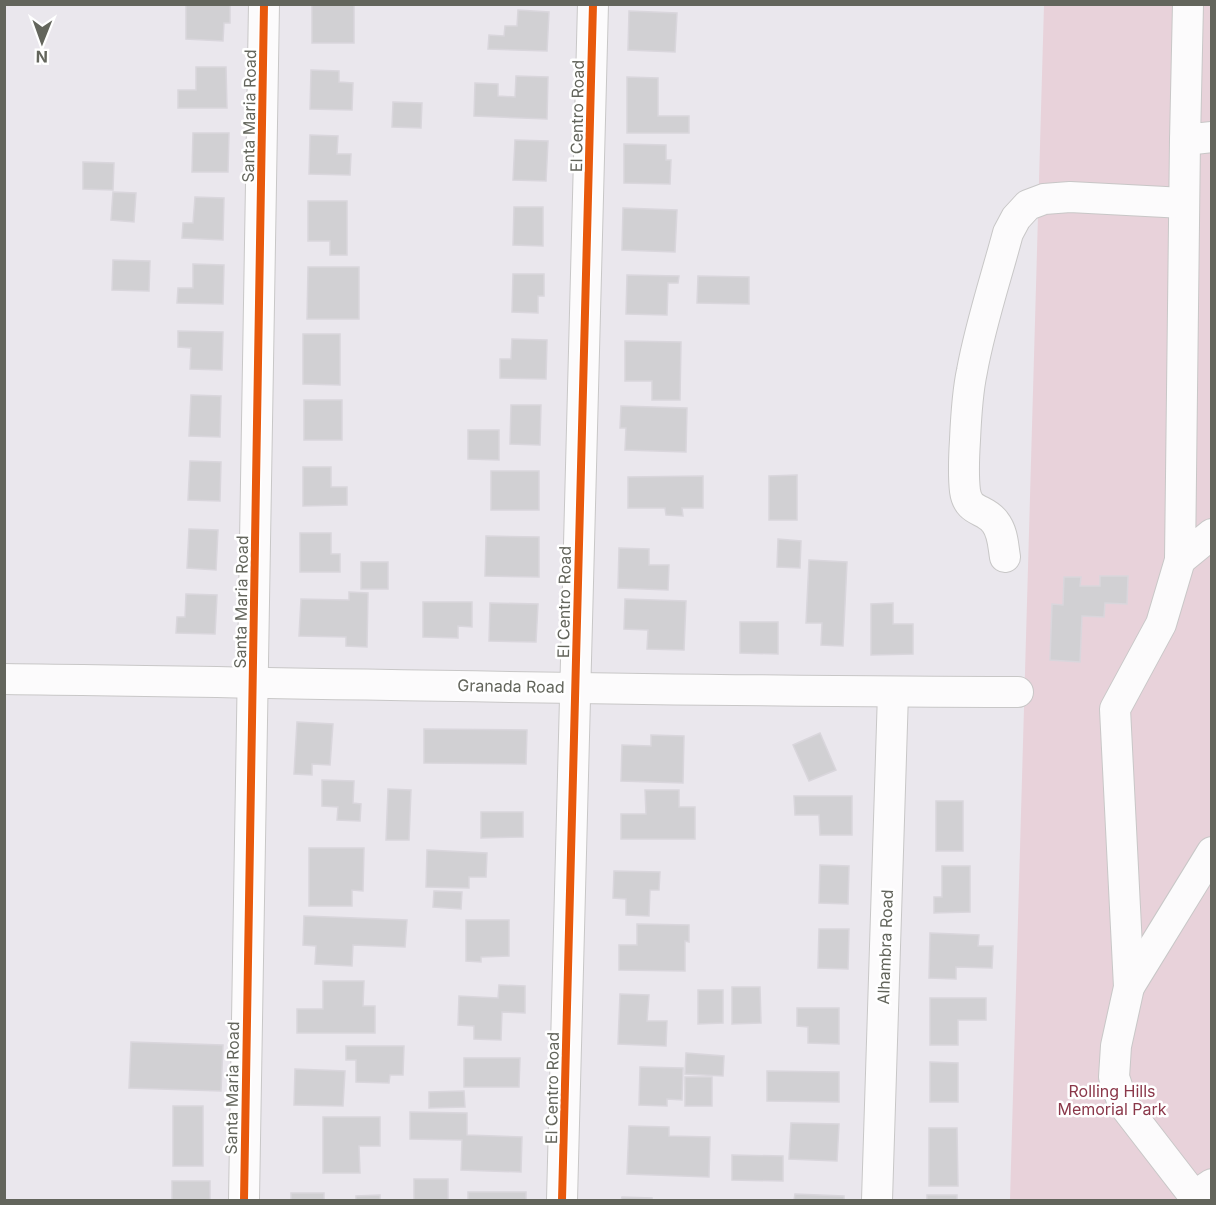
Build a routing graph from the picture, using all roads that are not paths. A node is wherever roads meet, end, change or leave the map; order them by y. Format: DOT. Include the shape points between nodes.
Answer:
graph roads {
  1 [pos="264,4"];
  2 [pos="593,4"];
  3 [pos="1188,4"];
  4 [pos="1198,139"];
  5 [pos="1184,203"];
  6 [pos="1212,534"];
  7 [pos="1005,557"];
  8 [pos="1180,560"];
  9 [pos="4,680"];
  10 [pos="253,682"];
  11 [pos="576,687"];
  12 [pos="1018,692"];
  13 [pos="893,693"];
  14 [pos="1212,852"];
  15 [pos="1129,987"];
  16 [pos="1199,1193"];
  17 [pos="244,1200"];
  18 [pos="562,1200"];
  19 [pos="877,1200"];
  1 -- 10 [label="street, Santa Maria Road"];
  2 -- 11 [label="street, El Centro Road"];
  3 -- 4 [label="street"];
  4 -- 5 [label="street"];
  5 -- 7 [label="street" via="1044,199 1028,205 1008,233 972,371 964,457 967,500 997,524"];
  5 -- 8 [label="street"];
  6 -- 8 [label="street"];
  8 -- 15 [label="street" via="1161,624 1114,709"];
  9 -- 10 [label="street, Granada Road"];
  10 -- 11 [label="street, Granada Road"];
  10 -- 17 [label="street, Santa Maria Road"];
  11 -- 13 [label="street, Granada Road"];
  11 -- 18 [label="street, El Centro Road"];
  12 -- 13 [label="street, Granada Road"];
  13 -- 19 [label="street, Alhambra Road"];
  14 -- 15 [label="street"];
  15 -- 16 [label="street" via="1116,1046 1114,1077 1123,1104"];
}
